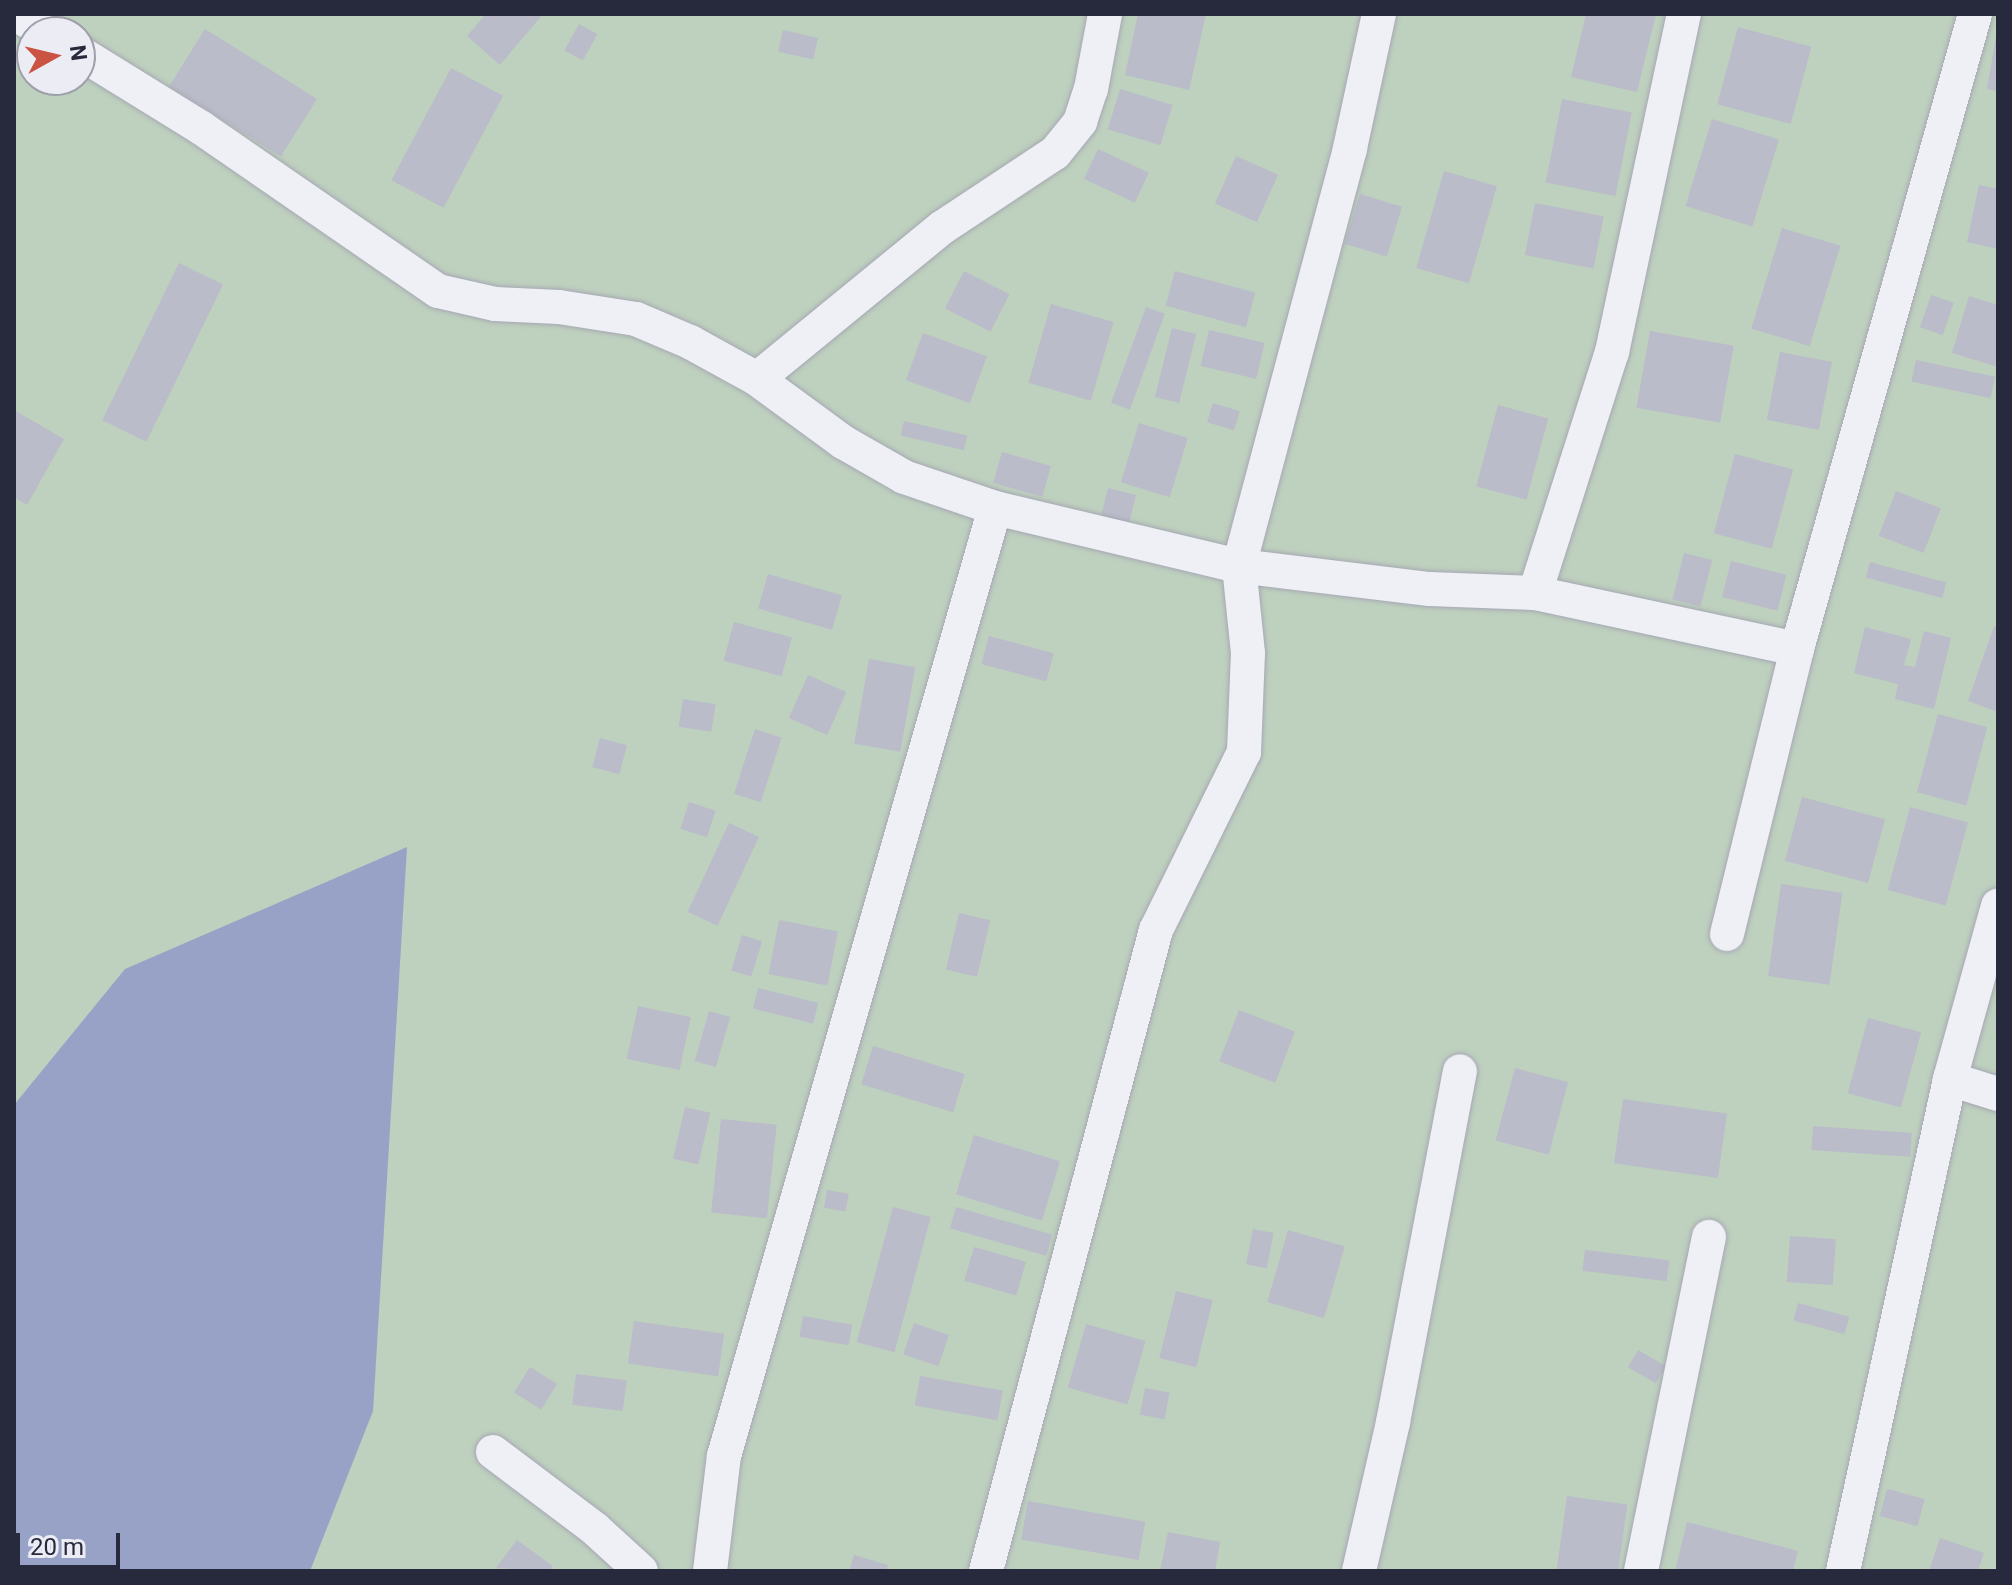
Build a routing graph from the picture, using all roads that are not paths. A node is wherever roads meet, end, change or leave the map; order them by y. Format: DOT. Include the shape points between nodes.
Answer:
graph roads {
  1 [pos="1105,14"];
  2 [pos="1379,14"];
  3 [pos="1684,14"];
  4 [pos="1975,14"];
  5 [pos="96,63"];
  6 [pos="757,379"];
  7 [pos="995,508"];
  8 [pos="1239,566"];
  9 [pos="1535,593"];
  10 [pos="1797,649"];
  11 [pos="1998,906"];
  12 [pos="1727,934"];
  13 [pos="1460,1071"];
  14 [pos="1950,1079"];
  15 [pos="1998,1094"];
  16 [pos="1709,1237"];
  17 [pos="493,1452"];
  18 [pos="641,1571"];
  19 [pos="710,1571"];
  20 [pos="986,1571"];
  21 [pos="1359,1571"];
  22 [pos="1641,1571"];
  23 [pos="1843,1571"];
  1 -- 6 [label="street" via="1080,122 1055,153 943,227"];
  2 -- 8 [label="street" via="1350,148"];
  3 -- 9 [label="street" via="1612,352"];
  4 -- 10 [label="street"];
  5 -- 6 [label="street" via="200,127 438,291 495,304 636,319"];
  6 -- 7 [label="street" via="843,442 904,477"];
  7 -- 8 [label="street"];
  7 -- 19 [label="street" via="724,1456"];
  8 -- 9 [label="street" via="1430,589"];
  8 -- 20 [label="street" via="1248,653 1244,752 1156,930"];
  9 -- 10 [label="street"];
  10 -- 12 [label="street"];
  11 -- 14 [label="street"];
  13 -- 21 [label="street"];
  14 -- 15 [label="street"];
  14 -- 23 [label="street"];
  16 -- 22 [label="street"];
  17 -- 18 [label="street"];
}
